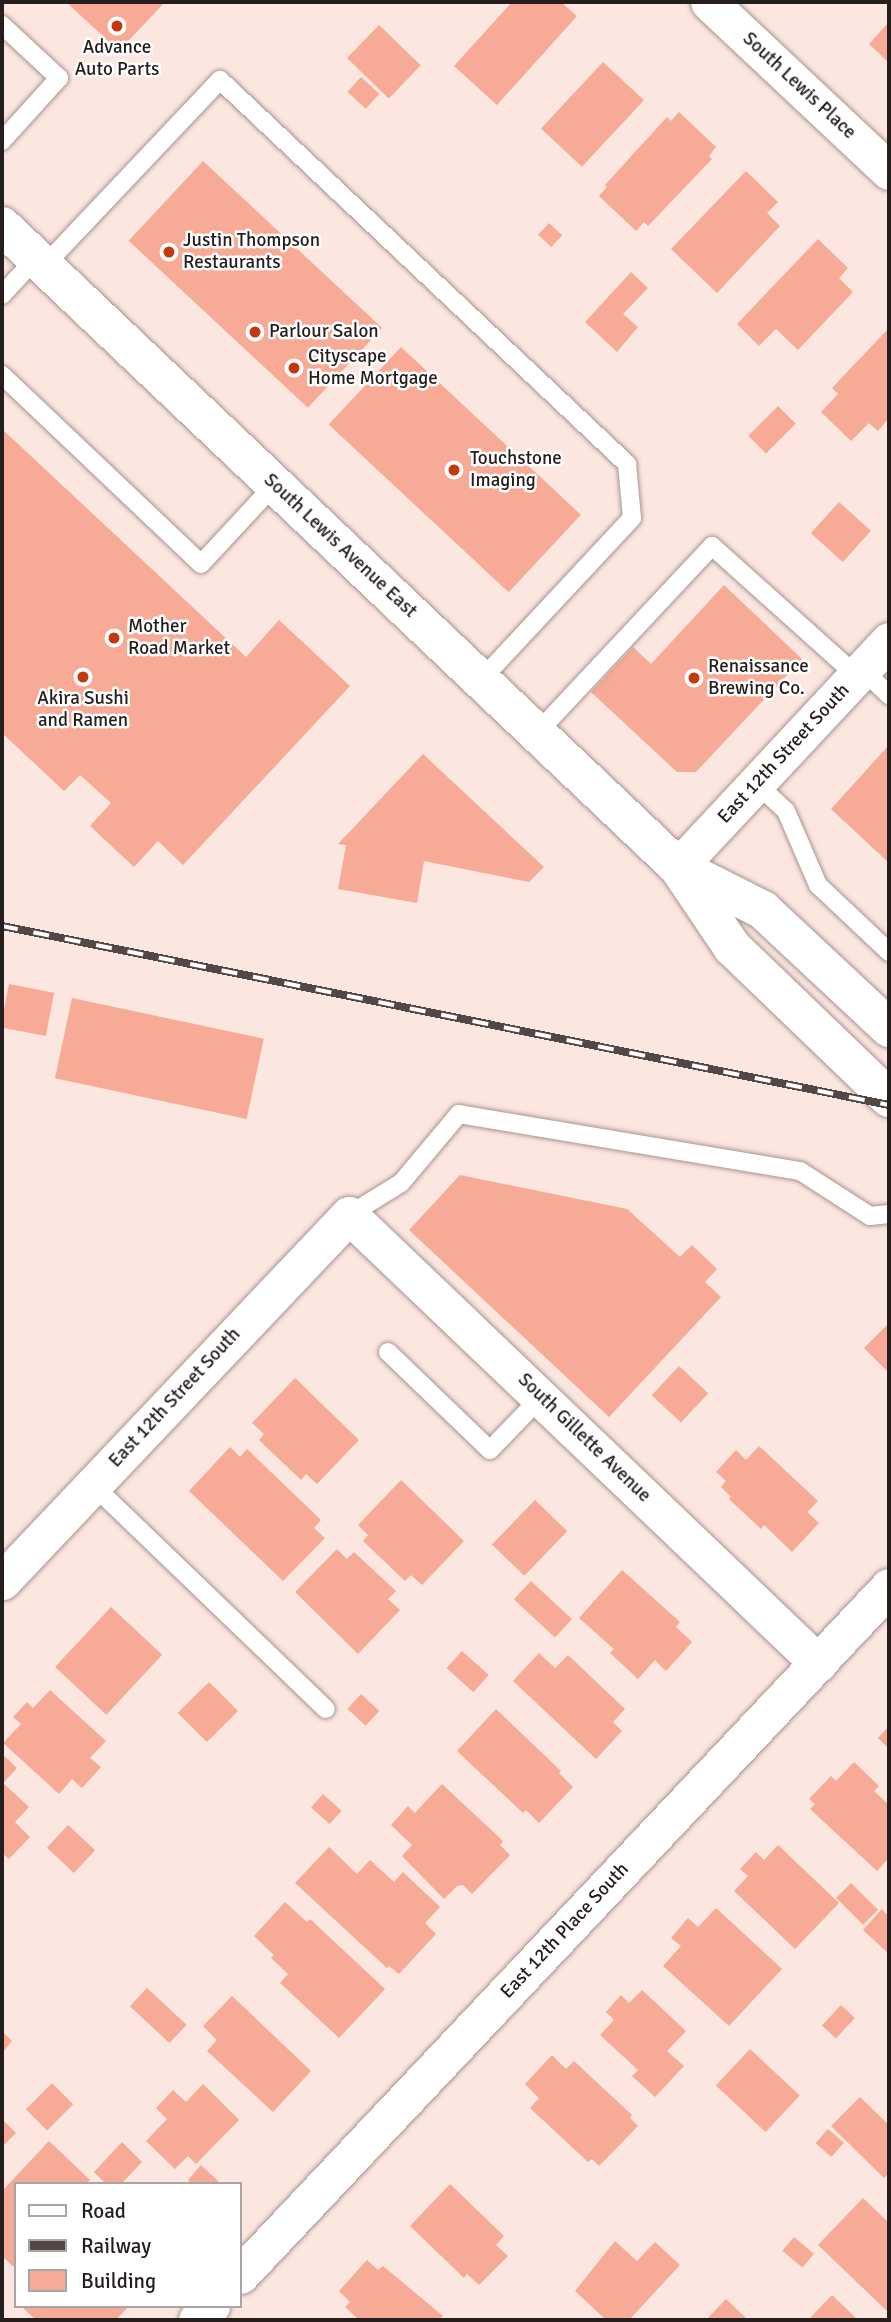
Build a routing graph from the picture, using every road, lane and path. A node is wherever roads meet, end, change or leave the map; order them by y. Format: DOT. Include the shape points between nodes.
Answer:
graph roads {
  1 [pos="709,2"];
  2 [pos="2,25"];
  3 [pos="2,141"];
  4 [pos="889,171"];
  5 [pos="2,226"];
  6 [pos="40,262"];
  7 [pos="2,295"];
  8 [pos="2,375"];
  9 [pos="275,484"];
  10 [pos="889,641"];
  11 [pos="860,673"];
  12 [pos="481,680"];
  13 [pos="889,695"];
  14 [pos="537,733"];
  15 [pos="756,783"];
  16 [pos="678,867"];
  17 [pos="889,952"];
  18 [pos="889,1028"];
  19 [pos="889,1098"];
  20 [pos="349,1214"];
  21 [pos="889,1214"];
  22 [pos="388,1352"];
  23 [pos="541,1397"];
  24 [pos="93,1485"];
  25 [pos="2,1581"];
  26 [pos="889,1587"];
  27 [pos="818,1662"];
  28 [pos="326,1709"];
  29 [pos="242,2274"];
  1 -- 4 [label="street, South Lewis Place"];
  2 -- 3 [label="lane" via="59,78"];
  5 -- 6 [label="street, South Lewis Avenue East"];
  6 -- 7 [label="lane"];
  6 -- 9 [label="street, South Lewis Avenue East"];
  6 -- 12 [label="lane" via="220,80 627,464 632,517"];
  8 -- 9 [label="lane" via="201,564"];
  9 -- 12 [label="street, South Lewis Avenue East"];
  10 -- 11 [label="street, East 12th Street South"];
  11 -- 13 [label="lane"];
  11 -- 14 [label="lane" via="712,546"];
  11 -- 15 [label="street, East 12th Street South"];
  12 -- 14 [label="street, South Lewis Avenue East"];
  14 -- 16 [label="street, South Lewis Avenue East"];
  15 -- 16 [label="street, East 12th Street South"];
  15 -- 17 [label="lane" via="786,811 818,885"];
  16 -- 18 [label="street, South Lewis Avenue East" via="763,910"];
  16 -- 19 [label="street, South Lewis Avenue East" via="732,947"];
  20 -- 21 [label="lane" via="401,1184 459,1114 800,1171 870,1216"];
  20 -- 23 [label="street, South Gillette Avenue"];
  20 -- 24 [label="street, East 12th Street South"];
  22 -- 23 [label="lane" via="490,1450"];
  23 -- 27 [label="street, South Gillette Avenue"];
  24 -- 25 [label="street, East 12th Street South"];
  24 -- 28 [label="lane"];
  26 -- 27 [label="street, East 12th Place South"];
  27 -- 29 [label="street, East 12th Place South"];
}
